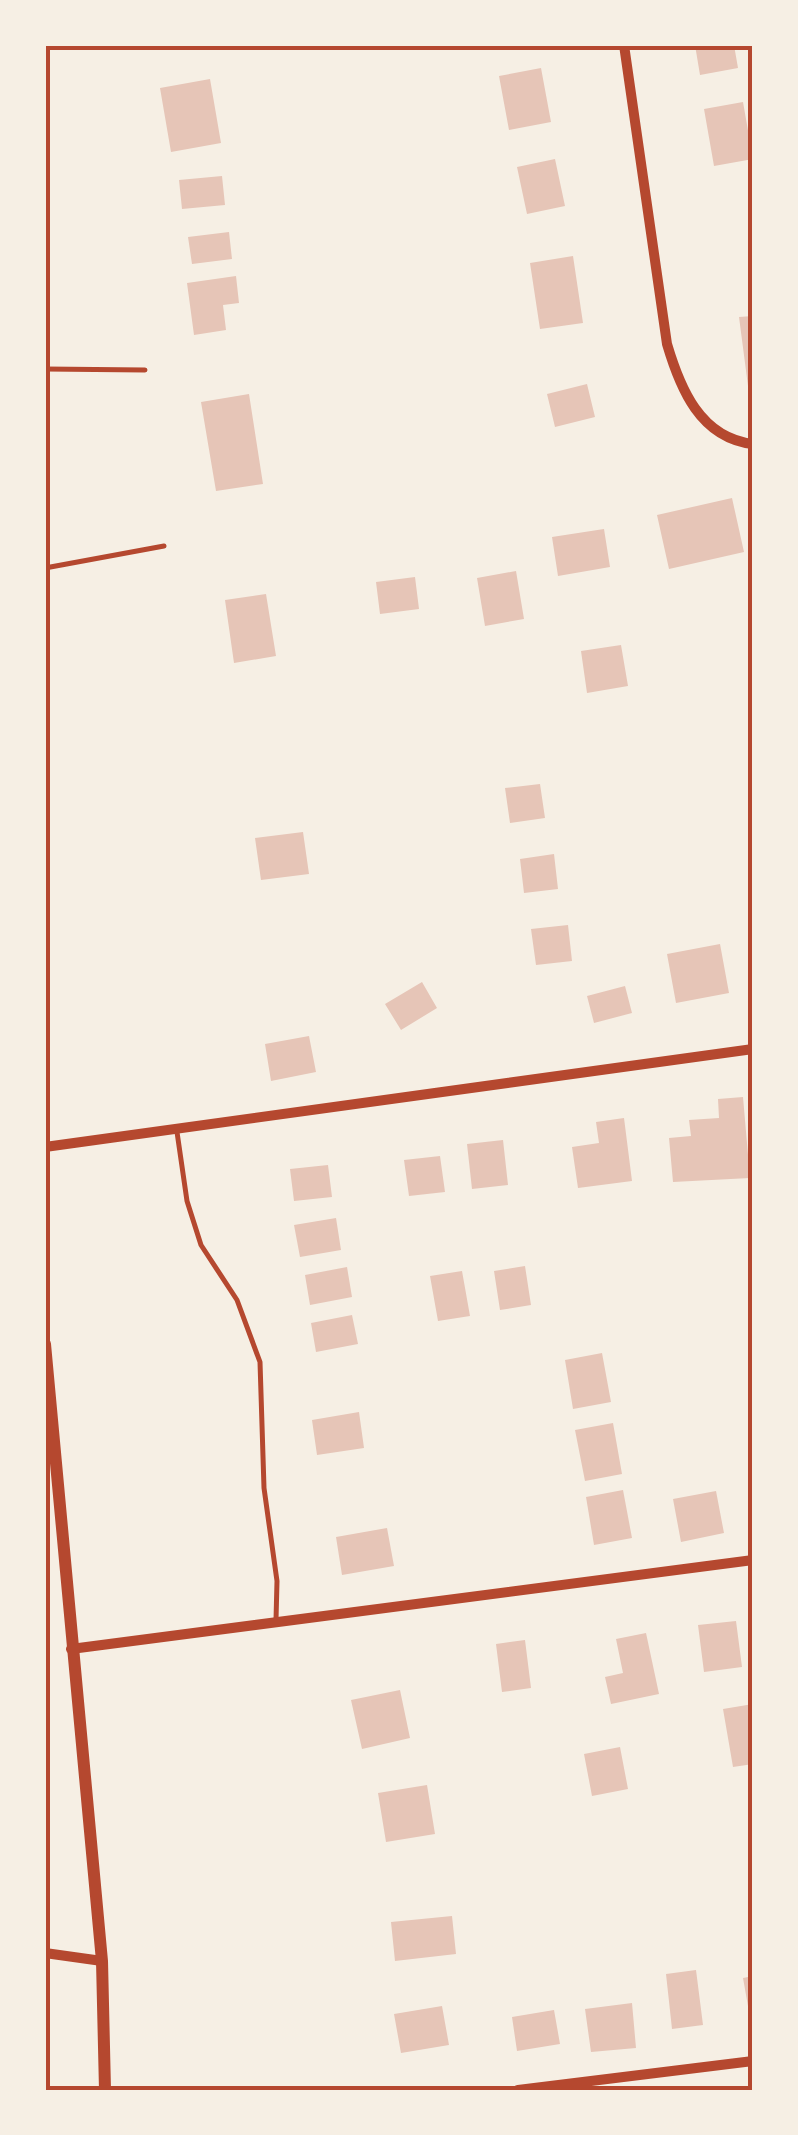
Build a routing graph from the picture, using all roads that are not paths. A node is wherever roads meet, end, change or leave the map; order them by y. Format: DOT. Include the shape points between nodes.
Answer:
graph roads {
  1 [pos="624,45"];
  2 [pos="45,369"];
  3 [pos="145,370"];
  4 [pos="753,444"];
  5 [pos="164,546"];
  6 [pos="45,568"];
  7 [pos="753,1048"];
  8 [pos="177,1132"];
  9 [pos="45,1147"];
  10 [pos="45,1344"];
  11 [pos="753,1560"];
  12 [pos="276,1622"];
  13 [pos="71,1648"];
  14 [pos="45,1953"];
  15 [pos="102,1961"];
  16 [pos="753,2061"];
  17 [pos="105,2090"];
  18 [pos="518,2090"];
  1 -- 4 [label="street" via="667,344 681,389 709,426"];
  2 -- 3 [label="lane"];
  5 -- 6 [label="lane"];
  7 -- 8 [label="street"];
  8 -- 9 [label="street"];
  8 -- 12 [label="lane" via="201,1245 237,1300 260,1362"];
  10 -- 13 [label="street"];
  11 -- 12 [label="street"];
  12 -- 13 [label="street"];
  13 -- 15 [label="street"];
  14 -- 15 [label="street"];
  15 -- 17 [label="street"];
  16 -- 18 [label="street"];
}
